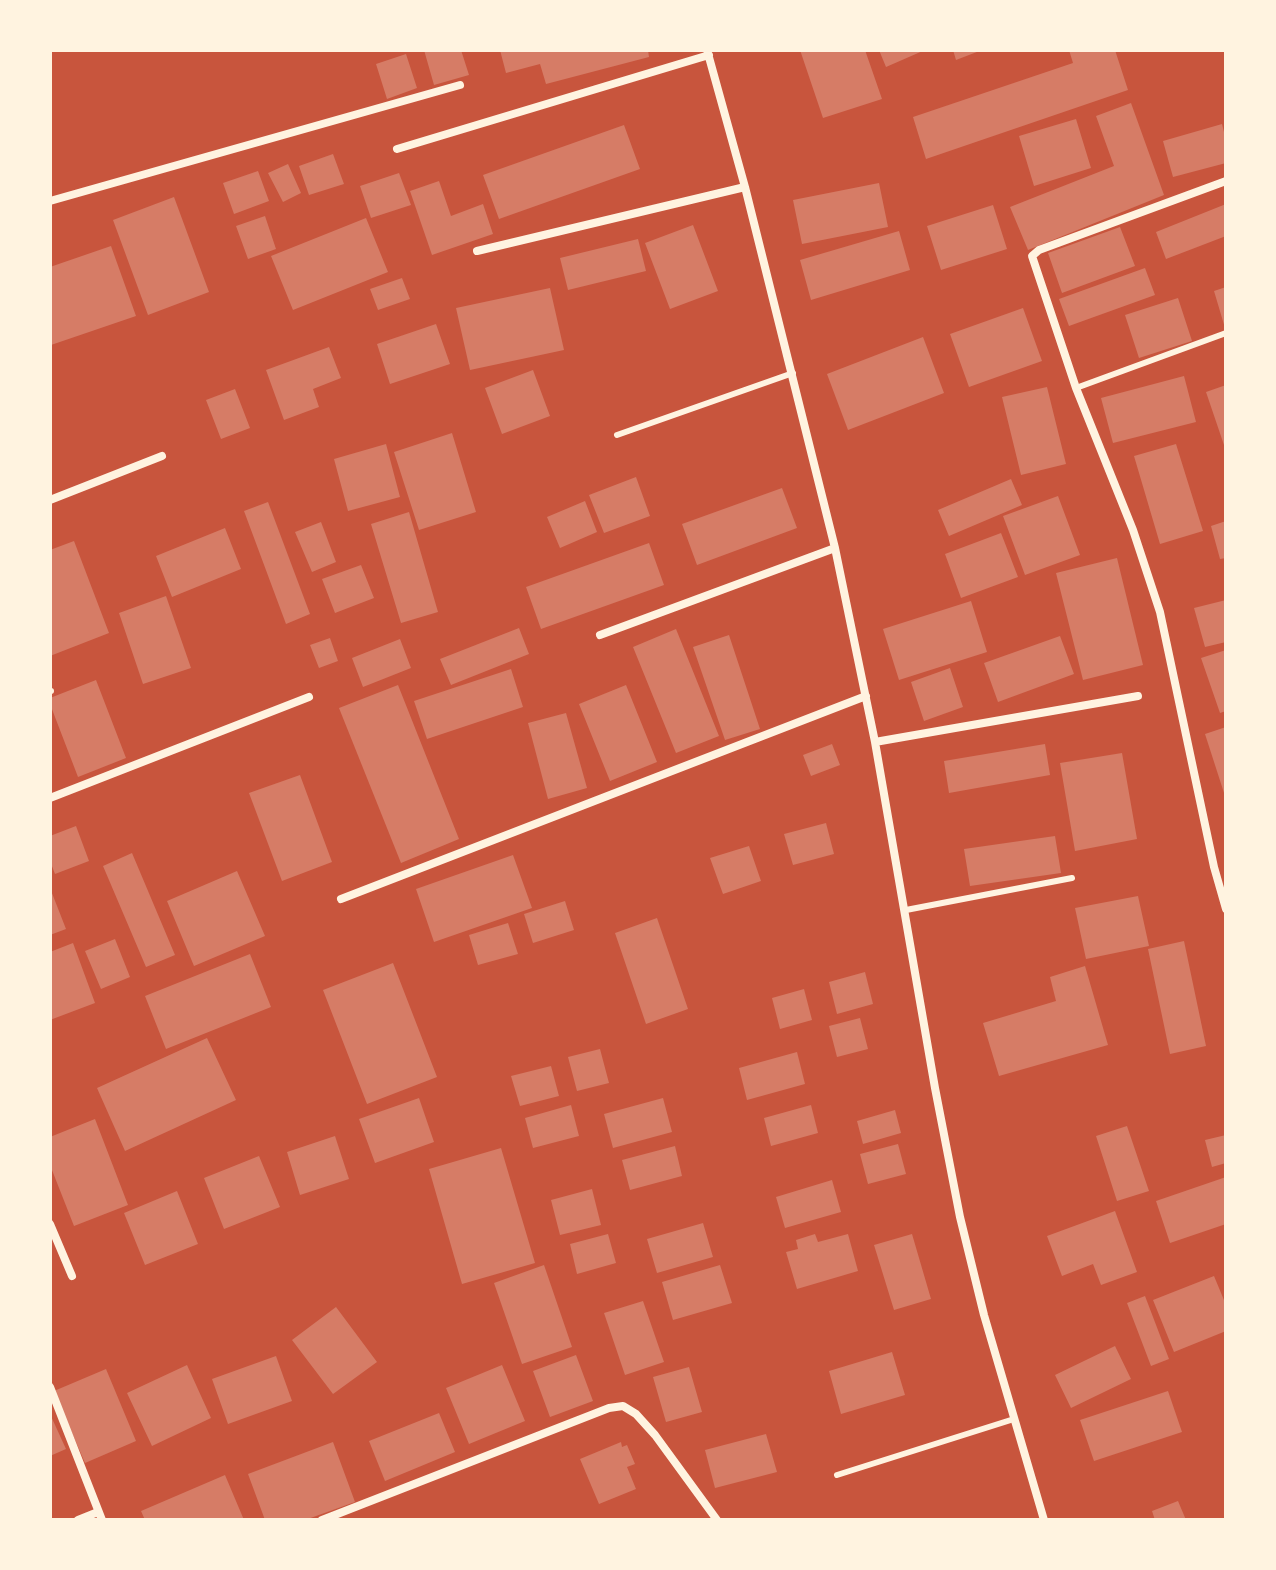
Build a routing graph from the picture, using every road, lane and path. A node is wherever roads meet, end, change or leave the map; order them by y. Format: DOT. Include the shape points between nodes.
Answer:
graph roads {
  1 [pos="708,53"];
  2 [pos="460,85"];
  3 [pos="397,149"];
  4 [pos="1226,181"];
  5 [pos="745,187"];
  6 [pos="50,201"];
  7 [pos="477,251"];
  8 [pos="1226,333"];
  9 [pos="793,373"];
  10 [pos="1076,388"];
  11 [pos="617,435"];
  12 [pos="162,456"];
  13 [pos="50,500"];
  14 [pos="835,548"];
  15 [pos="600,635"];
  16 [pos="866,696"];
  17 [pos="1138,696"];
  18 [pos="309,697"];
  19 [pos="875,742"];
  20 [pos="50,798"];
  21 [pos="1072,878"];
  22 [pos="341,899"];
  23 [pos="1226,909"];
  24 [pos="906,910"];
  25 [pos="50,1224"];
  26 [pos="72,1276"];
  27 [pos="50,1387"];
  28 [pos="1014,1419"];
  29 [pos="837,1475"];
  30 [pos="100,1516"];
  31 [pos="78,1520"];
  32 [pos="322,1520"];
  33 [pos="717,1520"];
  34 [pos="1044,1520"];
  1 -- 3 [label="street"];
  1 -- 5 [label="street"];
  2 -- 6 [label="street"];
  4 -- 10 [label="street" via="1033,254"];
  5 -- 7 [label="street"];
  5 -- 9 [label="street"];
  8 -- 10 [label="lane"];
  9 -- 11 [label="lane"];
  9 -- 14 [label="street"];
  10 -- 23 [label="street" via="1160,612"];
  12 -- 13 [label="street"];
  14 -- 15 [label="street"];
  14 -- 16 [label="street"];
  16 -- 19 [label="street"];
  16 -- 22 [label="street"];
  17 -- 19 [label="street"];
  18 -- 20 [label="street"];
  19 -- 24 [label="street"];
  21 -- 24 [label="lane"];
  24 -- 28 [label="street" via="960,1217"];
  25 -- 26 [label="street"];
  27 -- 30 [label="street"];
  28 -- 29 [label="lane"];
  28 -- 34 [label="street"];
  30 -- 31 [label="street"];
  32 -- 33 [label="street" via="623,1406 655,1435"];
}
